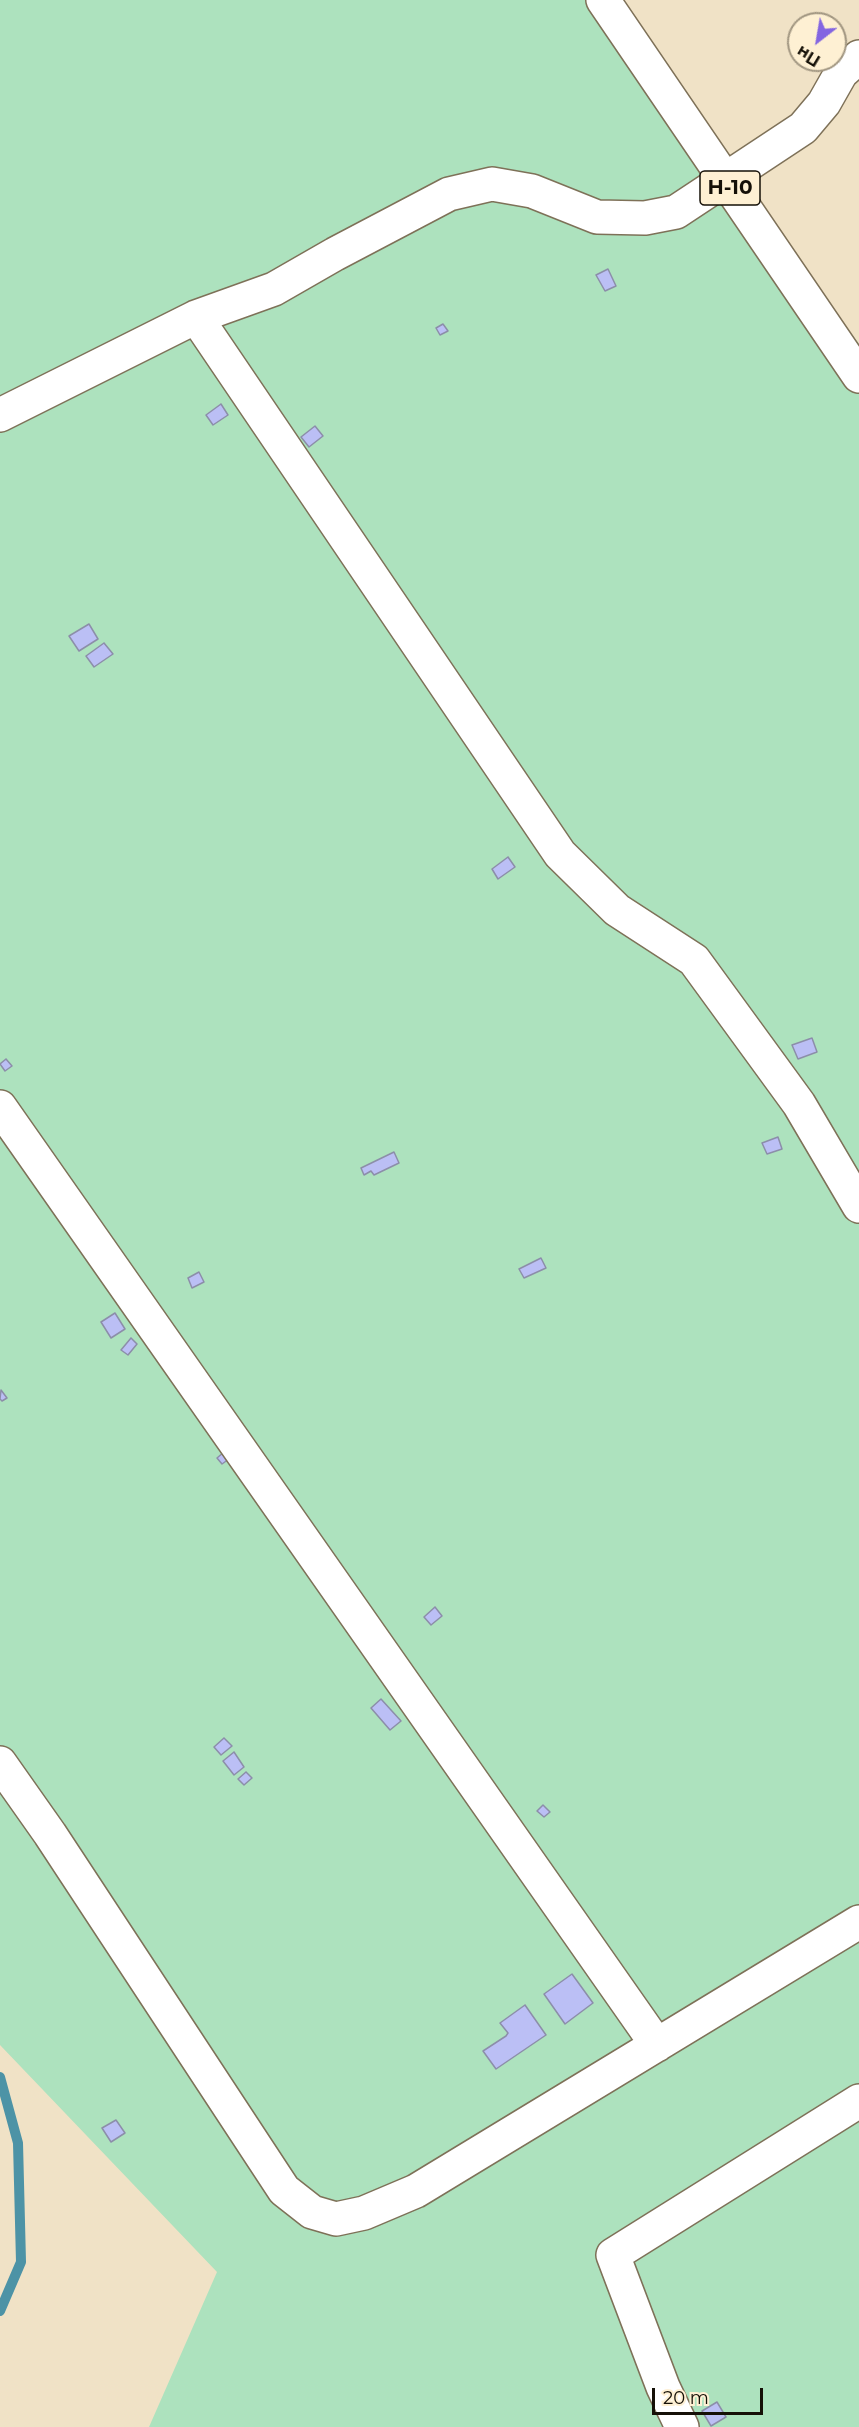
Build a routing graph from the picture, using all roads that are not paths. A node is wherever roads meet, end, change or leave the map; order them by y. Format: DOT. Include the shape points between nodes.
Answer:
graph roads {
  1 [pos="603,0"];
  2 [pos="859,57"];
  3 [pos="724,179"];
  4 [pos="196,316"];
  5 [pos="859,376"];
  6 [pos="0,415"];
  7 [pos="0,1107"];
  8 [pos="859,1206"];
  9 [pos="0,1763"];
  10 [pos="859,1922"];
  11 [pos="657,2045"];
  12 [pos="859,2101"];
  13 [pos="682,2427"];
  1 -- 3 [label="street, Н-10"];
  2 -- 3 [label="street" via="842,73 803,128"];
  3 -- 4 [label="street" via="676,212 645,218 597,217 532,191 492,184 449,194 274,289"];
  3 -- 5 [label="street, Н-10"];
  4 -- 6 [label="street"];
  4 -- 8 [label="street" via="560,854 617,910 694,960 799,1104"];
  7 -- 11 [label="street"];
  9 -- 11 [label="street" via="284,2190 312,2212 336,2219 364,2213 416,2191"];
  10 -- 11 [label="street"];
  12 -- 13 [label="street" via="613,2256"];
}
